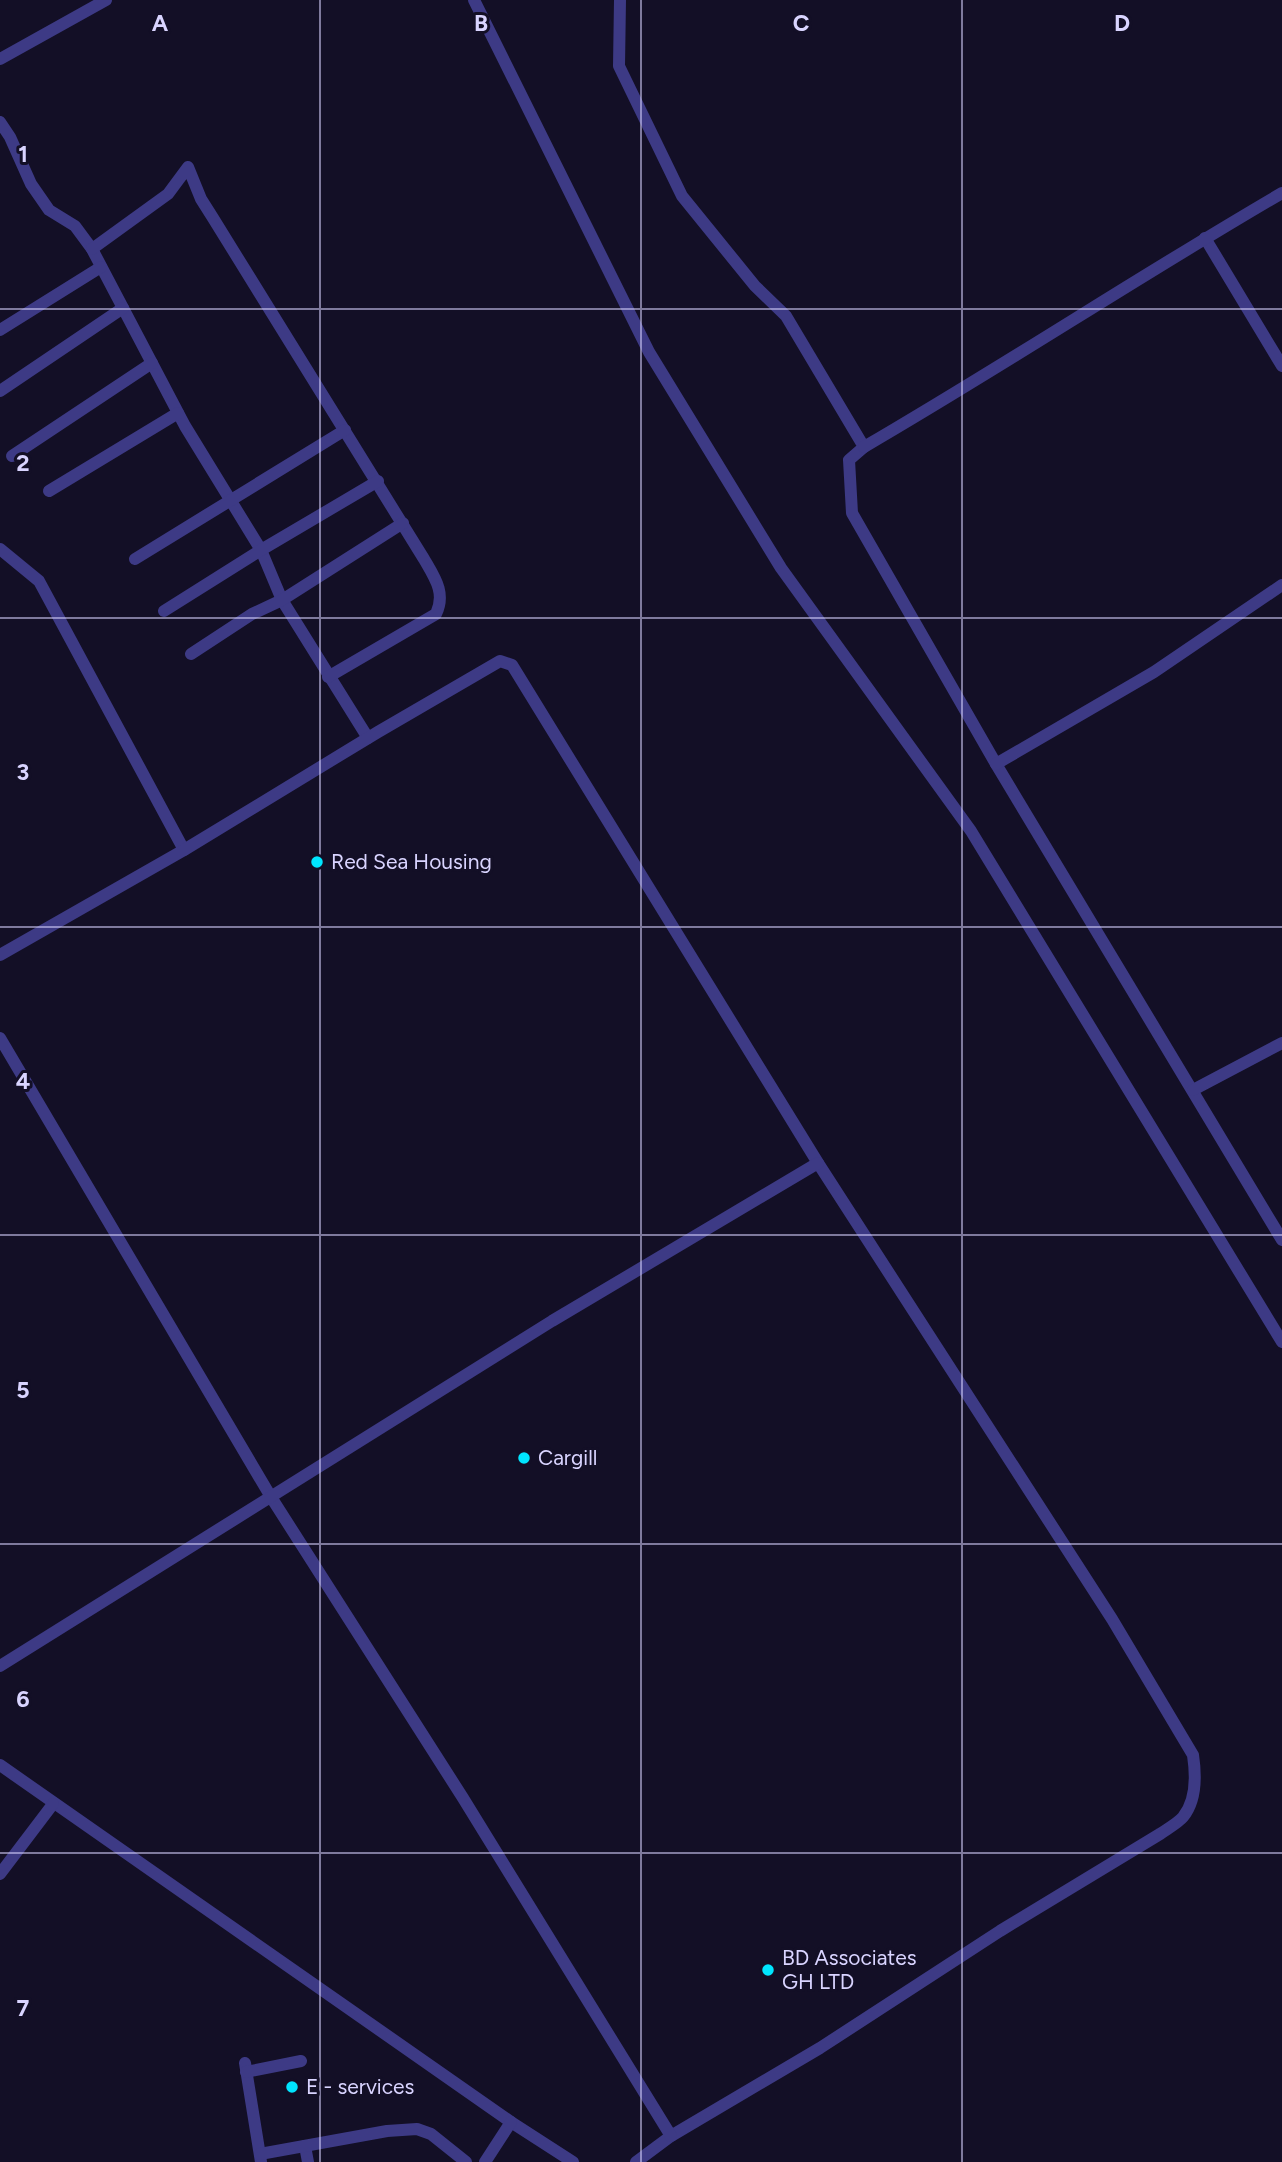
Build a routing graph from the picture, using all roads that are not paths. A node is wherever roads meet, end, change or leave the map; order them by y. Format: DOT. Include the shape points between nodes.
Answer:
graph roads {
  1 [pos="106,0"];
  2 [pos="474,0"];
  3 [pos="620,0"];
  4 [pos="0,59"];
  5 [pos="0,122"];
  6 [pos="1282,193"];
  7 [pos="1205,238"];
  8 [pos="92,249"];
  9 [pos="102,267"];
  10 [pos="123,308"];
  11 [pos="0,330"];
  12 [pos="152,363"];
  13 [pos="1282,366"];
  14 [pos="0,391"];
  15 [pos="178,413"];
  16 [pos="345,430"];
  17 [pos="864,447"];
  18 [pos="12,456"];
  19 [pos="378,481"];
  20 [pos="49,491"];
  21 [pos="232,500"];
  22 [pos="403,523"];
  23 [pos="0,549"];
  24 [pos="261,550"];
  25 [pos="135,559"];
  26 [pos="1282,585"];
  27 [pos="282,600"];
  28 [pos="164,611"];
  29 [pos="191,654"];
  30 [pos="328,677"];
  31 [pos="368,738"];
  32 [pos="996,764"];
  33 [pos="184,850"];
  34 [pos="0,956"];
  35 [pos="0,1038"];
  36 [pos="1282,1043"];
  37 [pos="1193,1090"];
  38 [pos="818,1163"];
  39 [pos="1282,1240"];
  40 [pos="1282,1342"];
  41 [pos="271,1497"];
  42 [pos="0,1666"];
  43 [pos="0,1765"];
  44 [pos="54,1804"];
  45 [pos="0,1874"];
  46 [pos="301,2061"];
  47 [pos="511,2122"];
  48 [pos="671,2136"];
  49 [pos="305,2146"];
  50 [pos="260,2158"];
  51 [pos="640,2161"];
  52 [pos="308,2162"];
  53 [pos="466,2162"];
  54 [pos="485,2162"];
  55 [pos="573,2162"];
  1 -- 4 [label="street"];
  2 -- 40 [label="street" via="649,352 781,568 971,831"];
  3 -- 17 [label="street" via="618,66 682,196 755,286 786,316"];
  5 -- 8 [label="street" via="49,209 75,226"];
  6 -- 7 [label="street"];
  7 -- 13 [label="street"];
  7 -- 17 [label="street"];
  8 -- 9 [label="street"];
  8 -- 16 [label="street" via="167,194 188,167 207,209"];
  9 -- 10 [label="street"];
  9 -- 11 [label="street"];
  10 -- 12 [label="street"];
  10 -- 14 [label="street"];
  12 -- 15 [label="street"];
  12 -- 18 [label="street"];
  15 -- 20 [label="street"];
  15 -- 21 [label="street"];
  16 -- 19 [label="street"];
  16 -- 21 [label="street"];
  17 -- 32 [label="street" via="849,460 852,513"];
  19 -- 22 [label="street"];
  19 -- 24 [label="street"];
  21 -- 24 [label="street"];
  21 -- 25 [label="street"];
  22 -- 27 [label="street"];
  22 -- 30 [label="street" via="438,584 442,603 436,614"];
  23 -- 33 [label="street" via="38,581"];
  24 -- 27 [label="street"];
  24 -- 28 [label="street"];
  26 -- 32 [label="street" via="1154,672"];
  27 -- 29 [label="street"];
  27 -- 30 [label="street"];
  30 -- 31 [label="street"];
  31 -- 33 [label="street"];
  31 -- 38 [label="street" via="500,661 512,665"];
  32 -- 37 [label="street"];
  33 -- 34 [label="street"];
  35 -- 41 [label="street"];
  36 -- 37 [label="street"];
  37 -- 39 [label="street"];
  38 -- 41 [label="street" via="552,1321"];
  38 -- 48 [label="street" via="1112,1619 1193,1755 1196,1777 1184,1816 1160,1834"];
  41 -- 42 [label="street"];
  41 -- 48 [label="street"];
  43 -- 44 [label="street"];
  44 -- 45 [label="street"];
  44 -- 47 [label="street"];
  46 -- 50 [label="street" via="245,2067"];
  47 -- 54 [label="street"];
  47 -- 55 [label="street"];
  48 -- 51 [label="street"];
  49 -- 50 [label="street"];
  49 -- 52 [label="street"];
  49 -- 53 [label="street" via="417,2129 431,2134"];
}
